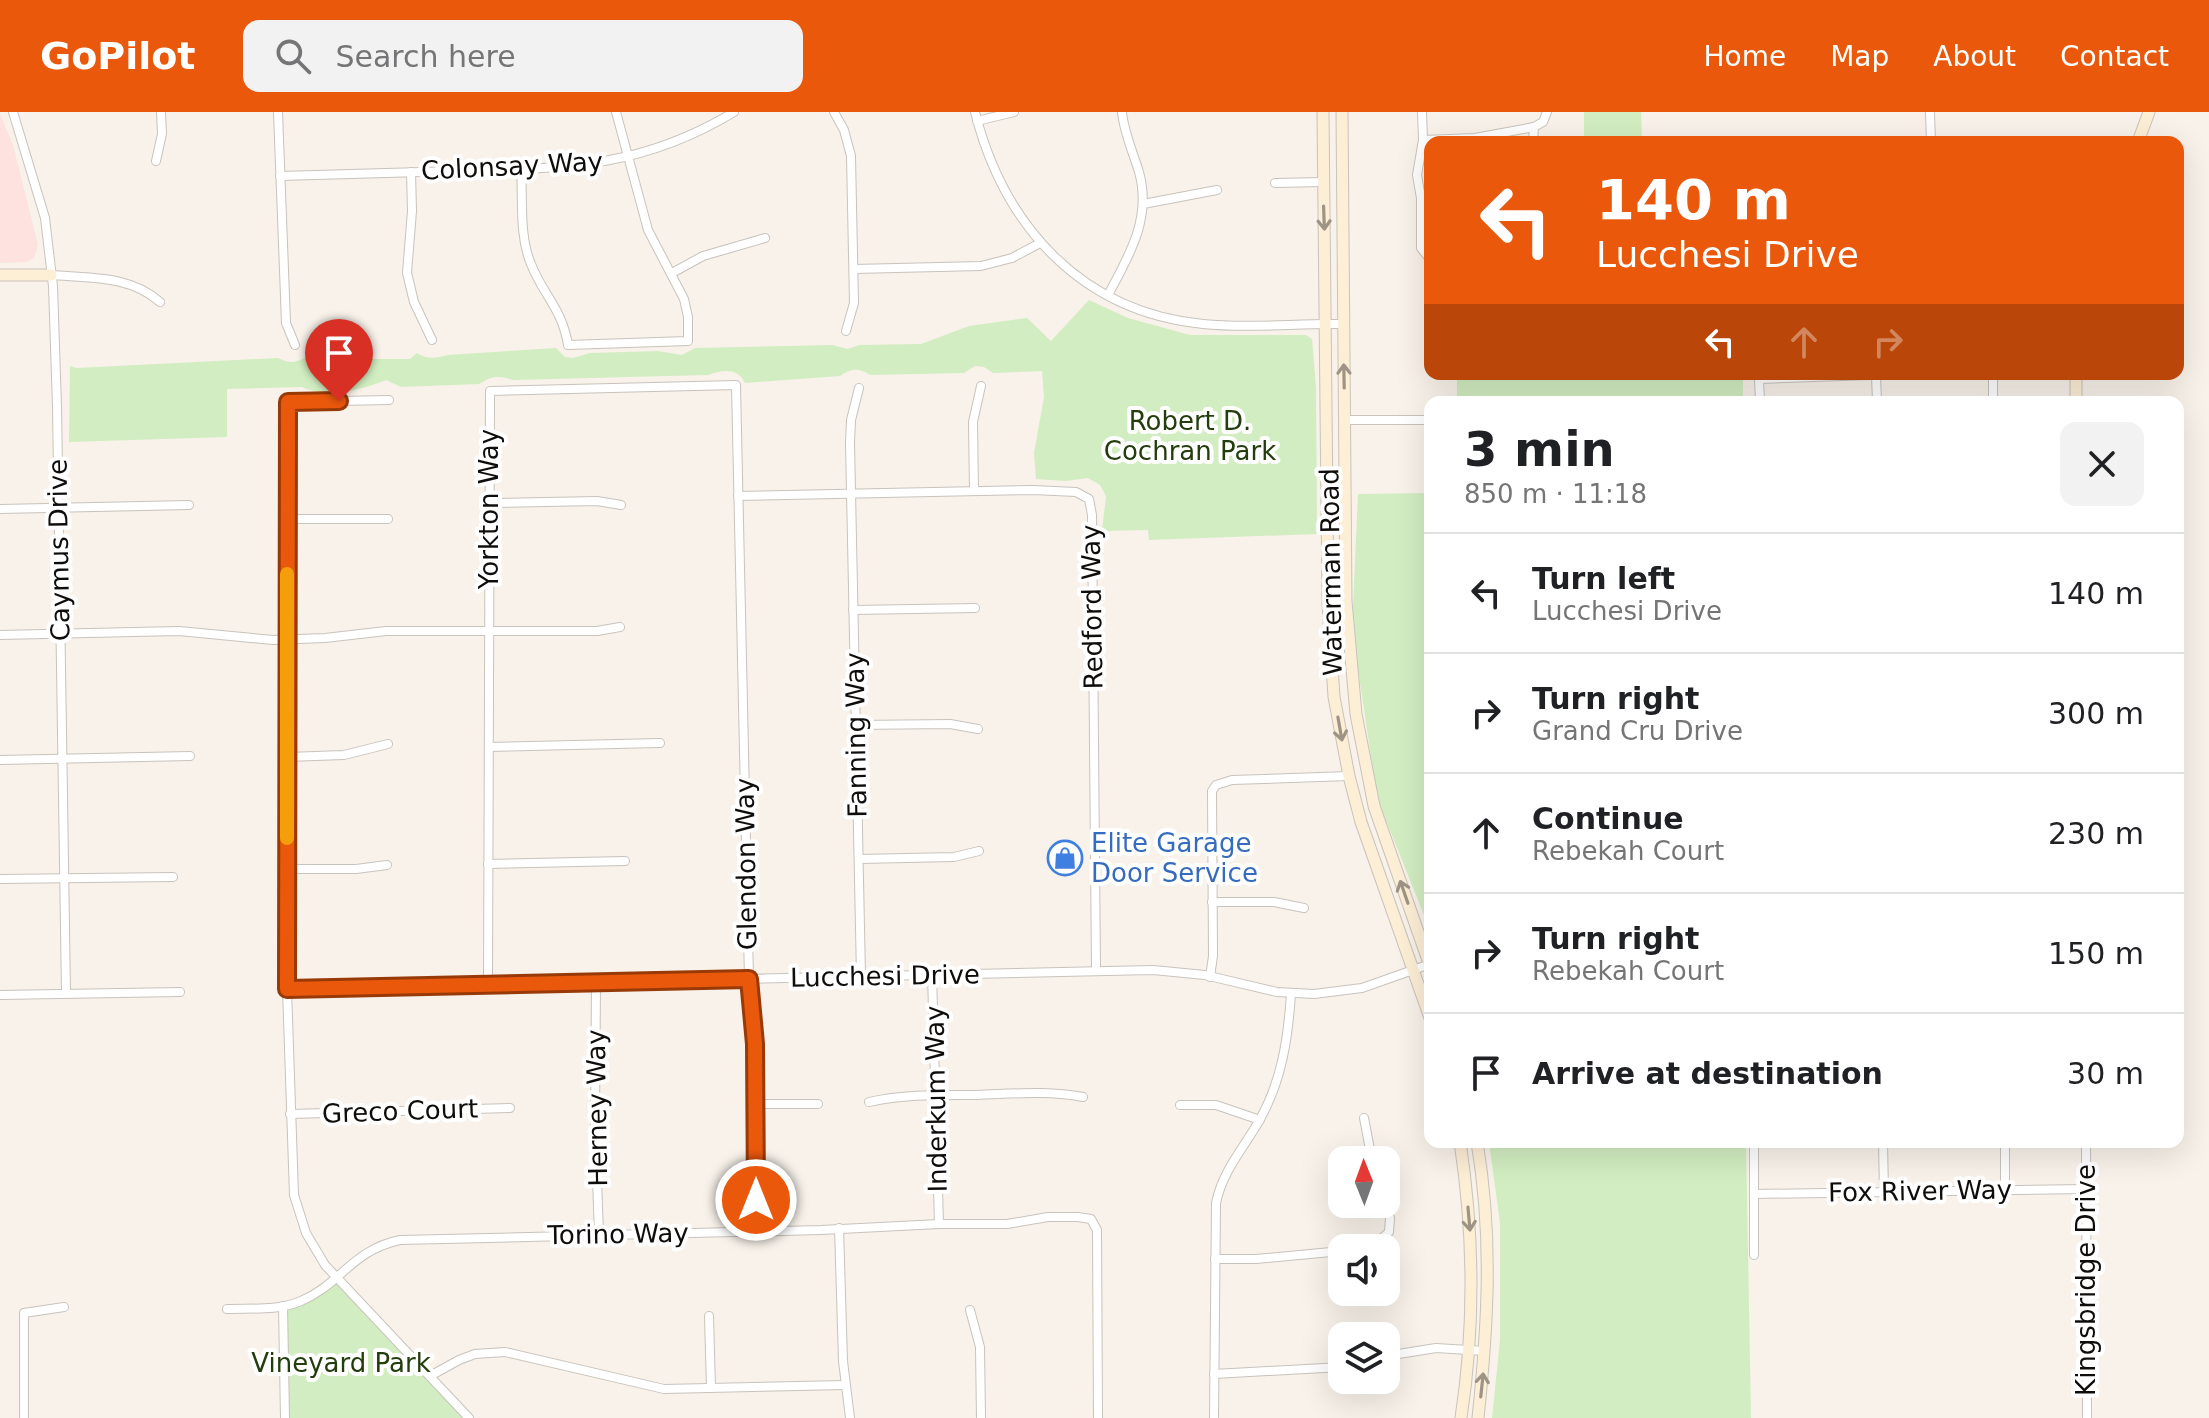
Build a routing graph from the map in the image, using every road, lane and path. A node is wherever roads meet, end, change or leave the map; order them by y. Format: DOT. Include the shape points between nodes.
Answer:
graph roads {
  1 [pos="13,112"];
  2 [pos="161,112"];
  3 [pos="278,112"];
  4 [pos="616,112"];
  5 [pos="734,112"];
  6 [pos="834,112"];
  7 [pos="1014,112"];
  8 [pos="1122,112"];
  9 [pos="1323,112"];
  10 [pos="1342,112"];
  11 [pos="1422,112"];
  12 [pos="1547,112"];
  13 [pos="1930,112"];
  14 [pos="2149,112"];
  15 [pos="976,116"];
  16 [pos="1534,127"];
  17 [pos="1486,136"];
  18 [pos="1533,136"];
  19 [pos="1931,136"];
  20 [pos="2140,136"];
  21 [pos="1423,140"];
  22 [pos="628,158"];
  23 [pos="156,161"];
  24 [pos="521,169"];
  25 [pos="411,172"];
  26 [pos="280,176"];
  27 [pos="1323,182"];
  28 [pos="1275,183"];
  29 [pos="1217,190"];
  30 [pos="1143,204"];
  31 [pos="765,238"];
  32 [pos="1040,243"];
  33 [pos="1424,254"];
  34 [pos="854,269"];
  35 [pos="672,273"];
  36 [pos="0,275"];
  37 [pos="51,275"];
  38 [pos="1108,295"];
  39 [pos="160,302"];
  40 [pos="1327,324"];
  41 [pos="1343,324"];
  42 [pos="846,331"];
  43 [pos="432,340"];
  44 [pos="295,345"];
  45 [pos="981,386"];
  46 [pos="859,388"];
  47 [pos="389,400"];
  48 [pos="1345,420"];
  49 [pos="1424,420"];
  50 [pos="974,491"];
  51 [pos="851,494"];
  52 [pos="738,496"];
  53 [pos="490,503"];
  54 [pos="189,505"];
  55 [pos="621,505"];
  56 [pos="58,508"];
  57 [pos="0,509"];
  58 [pos="288,519"];
  59 [pos="388,519"];
  60 [pos="975,608"];
  61 [pos="853,610"];
  62 [pos="620,627"];
  63 [pos="489,631"];
  64 [pos="0,635"];
  65 [pos="60,635"];
  66 [pos="286,640"];
  67 [pos="856,725"];
  68 [pos="978,729"];
  69 [pos="660,743"];
  70 [pos="388,744"];
  71 [pos="489,747"];
  72 [pos="190,756"];
  73 [pos="287,757"];
  74 [pos="61,759"];
  75 [pos="0,760"];
  76 [pos="1349,776"];
  77 [pos="979,851"];
  78 [pos="859,859"];
  79 [pos="625,861"];
  80 [pos="488,864"];
  81 [pos="387,865"];
  82 [pos="287,869"];
  83 [pos="173,877"];
  84 [pos="0,879"];
  85 [pos="63,879"];
  86 [pos="1212,902"];
  87 [pos="1304,908"];
  88 [pos="1424,948"];
  89 [pos="1424,967"];
  90 [pos="1096,971"];
  91 [pos="1412,971"];
  92 [pos="932,974"];
  93 [pos="861,976"];
  94 [pos="1210,977"];
  95 [pos="749,979"];
  96 [pos="596,982"];
  97 [pos="488,985"];
  98 [pos="287,989"];
  99 [pos="180,992"];
  100 [pos="66,993"];
  101 [pos="1291,994"];
  102 [pos="0,995"];
  103 [pos="1424,1002"];
  104 [pos="935,1095"];
  105 [pos="1083,1097"];
  106 [pos="869,1102"];
  107 [pos="756,1104"];
  108 [pos="818,1104"];
  109 [pos="1180,1105"];
  110 [pos="510,1108"];
  111 [pos="290,1114"];
  112 [pos="1364,1118"];
  113 [pos="1260,1120"];
  114 [pos="1369,1146"];
  115 [pos="1461,1148"];
  116 [pos="1478,1148"];
  117 [pos="1754,1148"];
  118 [pos="1883,1148"];
  119 [pos="2005,1148"];
  120 [pos="2086,1148"];
  121 [pos="2087,1189"];
  122 [pos="2005,1190"];
  123 [pos="1884,1192"];
  124 [pos="1754,1194"];
  125 [pos="939,1224"];
  126 [pos="839,1228"];
  127 [pos="756,1232"];
  128 [pos="599,1234"];
  129 [pos="1328,1252"];
  130 [pos="1754,1255"];
  131 [pos="1215,1259"];
  132 [pos="336,1277"];
  133 [pos="283,1306"];
  134 [pos="64,1307"];
  135 [pos="227,1309"];
  136 [pos="970,1310"];
  137 [pos="709,1316"];
  138 [pos="1468,1350"];
  139 [pos="1485,1351"];
  140 [pos="1400,1353"];
  141 [pos="1328,1368"];
  142 [pos="1214,1374"];
  143 [pos="430,1376"];
  144 [pos="845,1385"];
  145 [pos="711,1388"];
  146 [pos="24,1418"];
  147 [pos="285,1418"];
  148 [pos="469,1418"];
  149 [pos="850,1418"];
  150 [pos="981,1418"];
  151 [pos="1098,1418"];
  152 [pos="1214,1418"];
  153 [pos="1461,1418"];
  154 [pos="1478,1418"];
  155 [pos="2087,1418"];
  1 -- 37 [label="street, Caymus Drive" via="45,218"];
  2 -- 23 [label="street"];
  3 -- 26 [label="street"];
  4 -- 22 [label="street"];
  5 -- 22 [label="street, Colonsay Way" via="688,137"];
  6 -- 34 [label="street" via="851,156"];
  7 -- 15 [label="street"];
  8 -- 30 [label="street"];
  9 -- 27 [label="street, Waterman Road"];
  10 -- 41 [label="street, Waterman Road"];
  11 -- 21 [label="street"];
  12 -- 16 [label="street"];
  13 -- 19 [label="street"];
  14 -- 20 [label="street"];
  15 -- 32 [label="street" via="996,177"];
  16 -- 17 [label="street"];
  16 -- 18 [label="street"];
  21 -- 33 [label="street" via="1417,175"];
  22 -- 24 [label="street, Colonsay Way"];
  22 -- 35 [label="street" via="648,230"];
  24 -- 25 [label="street, Colonsay Way"];
  24 -- 35 [label="street" via="530,262 562,318 568,345 688,341 684,299"];
  25 -- 26 [label="street, Colonsay Way"];
  25 -- 43 [label="street" via="407,273"];
  26 -- 44 [label="street" via="286,323"];
  27 -- 28 [label="street"];
  27 -- 40 [label="street, Waterman Road, one-way"];
  29 -- 30 [label="street"];
  30 -- 38 [label="street" via="1137,237"];
  31 -- 35 [label="street" via="703,256"];
  32 -- 34 [label="street" via="981,266"];
  32 -- 38 [label="street"];
  34 -- 42 [label="street" via="854,303"];
  36 -- 37 [label="street"];
  37 -- 39 [label="street" via="130,283"];
  37 -- 56 [label="street, Caymus Drive"];
  38 -- 40 [label="street" via="1150,313 1203,324"];
  40 -- 41 [label="street"];
  40 -- 76 [label="street, Waterman Road, one-way" via="1329,615 1334,697"];
  48 -- 41 [label="street, Waterman Road, one-way"];
  45 -- 50 [label="street" via="973,422"];
  46 -- 51 [label="street, Fanning Way" via="850,431"];
  47 -- 58 [label="street" via="288,402"];
  48 -- 49 [label="street"];
  88 -- 48 [label="street, Waterman Road, one-way" via="1374,806 1356,714 1346,601"];
  50 -- 51 [label="street, Redford Way"];
  50 -- 90 [label="street, Redford Way" via="1076,492 1089,499"];
  51 -- 52 [label="street, Redford Way"];
  51 -- 61 [label="street, Fanning Way"];
  52 -- 53 [label="street, Yorkton Way" via="736,385 490,391"];
  52 -- 95 [label="street, Glendon Way"];
  53 -- 55 [label="street"];
  53 -- 63 [label="street, Yorkton Way"];
  54 -- 56 [label="street"];
  56 -- 57 [label="street"];
  56 -- 65 [label="street, Caymus Drive"];
  58 -- 59 [label="street"];
  58 -- 66 [label="street"];
  60 -- 61 [label="street"];
  61 -- 67 [label="street, Fanning Way"];
  62 -- 63 [label="street"];
  63 -- 66 [label="street" via="370,632"];
  63 -- 71 [label="street, Yorkton Way"];
  64 -- 65 [label="street"];
  65 -- 66 [label="street" via="179,631"];
  65 -- 74 [label="street, Caymus Drive"];
  66 -- 73 [label="street"];
  67 -- 68 [label="street" via="950,724"];
  67 -- 78 [label="street, Fanning Way"];
  69 -- 71 [label="street"];
  70 -- 73 [label="street" via="344,755"];
  71 -- 80 [label="street, Yorkton Way"];
  72 -- 74 [label="street"];
  73 -- 82 [label="street"];
  74 -- 75 [label="street"];
  74 -- 85 [label="street, Caymus Drive"];
  76 -- 86 [label="street" via="1216,785 1210,798"];
  76 -- 91 [label="street, Waterman Road"];
  77 -- 78 [label="street" via="954,857"];
  78 -- 93 [label="street, Fanning Way"];
  79 -- 80 [label="street"];
  80 -- 97 [label="street, Yorkton Way"];
  81 -- 82 [label="street"];
  82 -- 98 [label="street"];
  83 -- 85 [label="street"];
  84 -- 85 [label="street"];
  85 -- 100 [label="street, Caymus Drive"];
  86 -- 87 [label="street" via="1274,902"];
  86 -- 94 [label="street"];
  89 -- 91 [label="street, Lucchesi Drive"];
  90 -- 92 [label="street, Lucchesi Drive"];
  90 -- 94 [label="street, Lucchesi Drive"];
  91 -- 101 [label="street, Lucchesi Drive" via="1362,988"];
  91 -- 103 [label="street, Waterman Road"];
  92 -- 93 [label="street, Lucchesi Drive"];
  92 -- 104 [label="street, Inderkum Way"];
  93 -- 95 [label="street, Lucchesi Drive"];
  94 -- 101 [label="street, Lucchesi Drive"];
  95 -- 96 [label="street, Lucchesi Drive"];
  95 -- 107 [label="street, Glendon Way"];
  96 -- 97 [label="street, Lucchesi Drive"];
  96 -- 128 [label="street, Herney Way"];
  97 -- 98 [label="street, Lucchesi Drive"];
  98 -- 111 [label="street"];
  99 -- 100 [label="street"];
  100 -- 102 [label="street"];
  101 -- 113 [label="street" via="1285,1054"];
  104 -- 105 [label="street"];
  104 -- 106 [label="street"];
  104 -- 125 [label="street, Inderkum Way"];
  107 -- 108 [label="street"];
  107 -- 127 [label="street, Glendon Way"];
  109 -- 113 [label="street" via="1216,1105"];
  110 -- 111 [label="street, Greco Court"];
  111 -- 132 [label="street" via="299,1215 314,1249"];
  112 -- 114 [label="street"];
  113 -- 131 [label="street" via="1219,1189"];
  115 -- 138 [label="street, one-way" via="1473,1273"];
  116 -- 139 [label="street" via="1489,1291"];
  117 -- 124 [label="street"];
  118 -- 123 [label="street"];
  119 -- 122 [label="street"];
  120 -- 121 [label="street, Kingsbridge Drive"];
  121 -- 122 [label="street, Fox River Way"];
  121 -- 155 [label="street, Kingsbridge Drive"];
  122 -- 123 [label="street, Fox River Way"];
  123 -- 124 [label="street, Fox River Way"];
  124 -- 130 [label="street"];
  125 -- 126 [label="street, Torino Way"];
  125 -- 151 [label="street, Torino Way" via="1091,1219 1097,1230"];
  126 -- 127 [label="street, Torino Way"];
  126 -- 144 [label="street"];
  127 -- 128 [label="street, Torino Way"];
  128 -- 132 [label="street, Torino Way" via="400,1240 361,1254"];
  129 -- 131 [label="street"];
  131 -- 142 [label="street"];
  132 -- 133 [label="street, Torino Way" via="314,1294"];
  132 -- 143 [label="street"];
  133 -- 135 [label="street, Torino Way"];
  133 -- 147 [label="street"];
  134 -- 146 [label="street" via="23,1315"];
  136 -- 150 [label="street" via="980,1347"];
  137 -- 145 [label="street"];
  138 -- 139 [label="street"];
  138 -- 140 [label="street"];
  138 -- 153 [label="street"];
  154 -- 139 [label="street, one-way"];
  141 -- 142 [label="street"];
  142 -- 152 [label="street"];
  143 -- 145 [label="street" via="475,1354 505,1352 649,1388"];
  143 -- 148 [label="street"];
  144 -- 145 [label="street"];
  144 -- 149 [label="street"];
}
